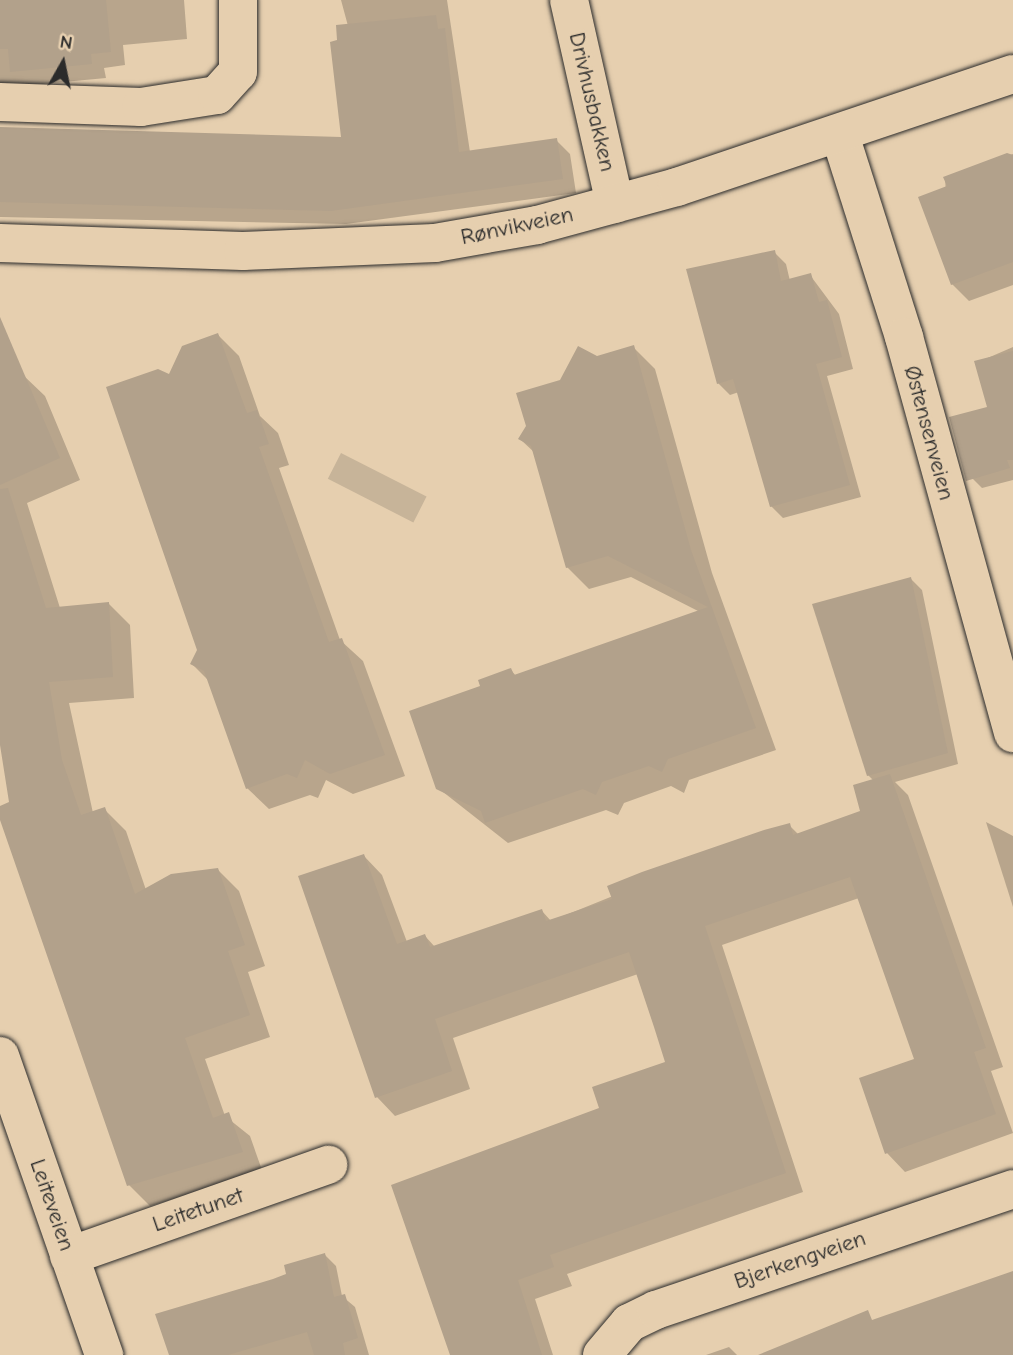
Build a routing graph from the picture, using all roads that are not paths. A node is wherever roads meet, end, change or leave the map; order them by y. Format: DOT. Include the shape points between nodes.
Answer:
graph roads {
  1 [pos="237,0"];
  2 [pos="569,0"];
  3 [pos="1013,74"];
  4 [pos="0,102"];
  5 [pos="840,135"];
  6 [pos="615,204"];
  7 [pos="0,243"];
  8 [pos="1013,733"];
  9 [pos="0,1056"];
  10 [pos="328,1165"];
  11 [pos="1013,1189"];
  12 [pos="69,1256"];
  13 [pos="104,1355"];
  14 [pos="602,1355"];
  1 -- 4 [label="street" via="238,72 217,95 141,107"];
  2 -- 6 [label="street, Drivhusbakken"];
  3 -- 5 [label="street, Rønvikveien"];
  5 -- 6 [label="street, Rønvikveien"];
  5 -- 8 [label="street, Østensenveien" via="904,337"];
  6 -- 7 [label="street, Rønvikveien" via="537,225 361,250"];
  9 -- 12 [label="street, Leiteveien"];
  10 -- 12 [label="street, Leitetunet"];
  11 -- 14 [label="street, Bjerkengveien" via="656,1310 629,1323"];
  12 -- 13 [label="street, Leiteveien"];
}
